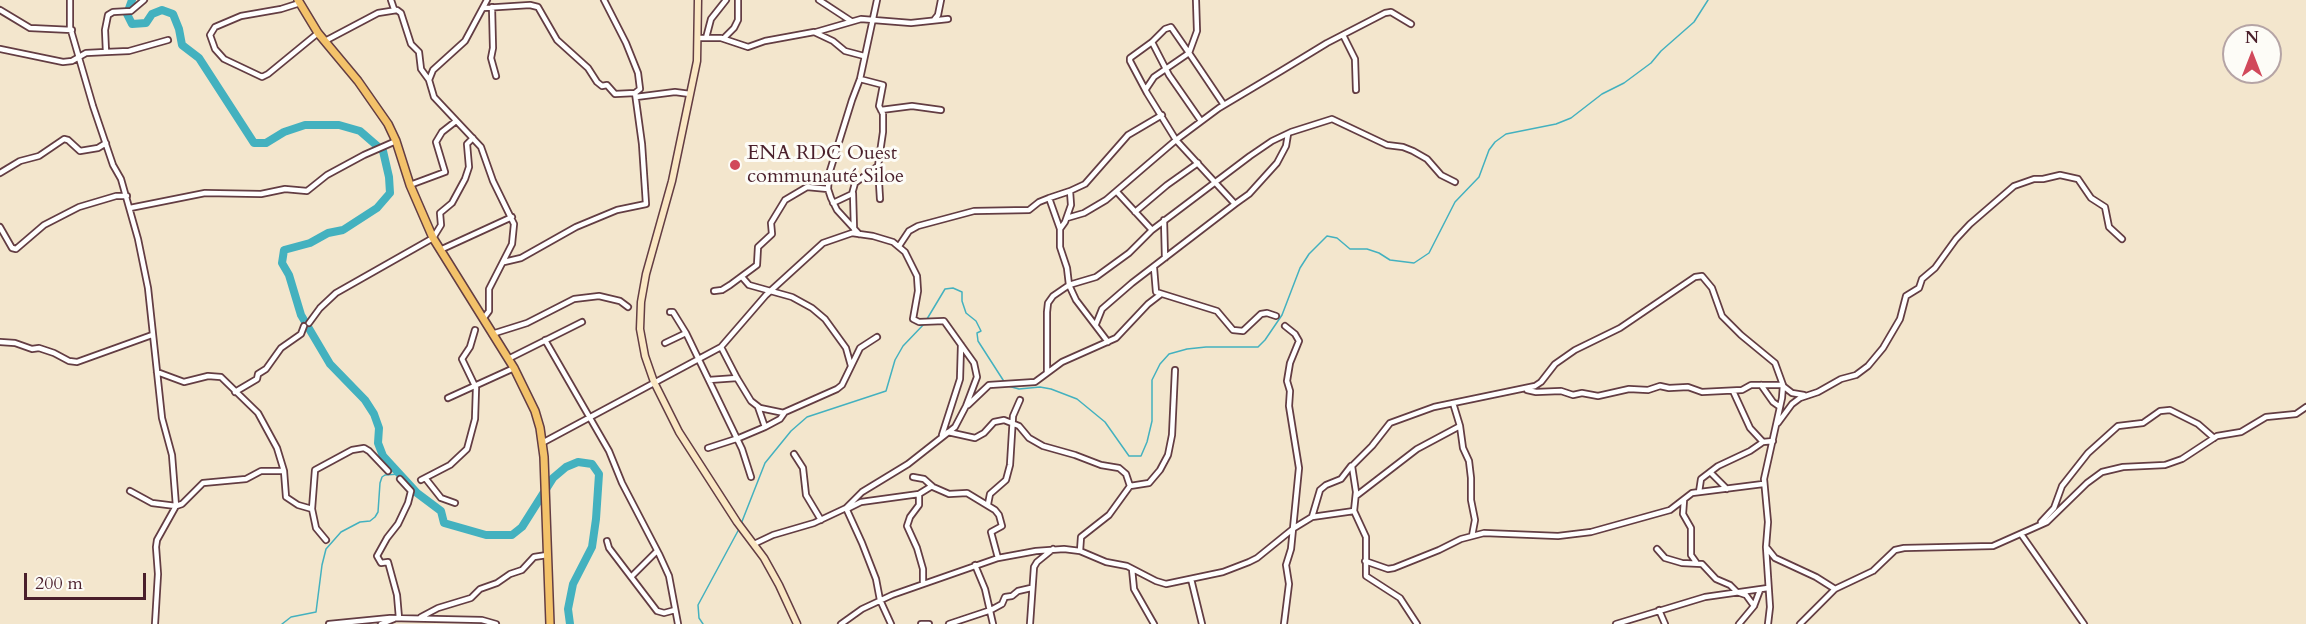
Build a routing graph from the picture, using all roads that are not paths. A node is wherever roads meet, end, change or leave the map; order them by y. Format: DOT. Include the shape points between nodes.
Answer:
graph roads {
  1 [pos="70,0"];
  2 [pos="144,0"];
  3 [pos="391,0"];
  4 [pos="487,0"];
  5 [pos="604,0"];
  6 [pos="698,0"];
  7 [pos="726,0"];
  8 [pos="738,0"];
  9 [pos="819,0"];
  10 [pos="877,0"];
  11 [pos="941,0"];
  12 [pos="1196,0"];
  13 [pos="299,1"];
  14 [pos="492,7"];
  15 [pos="483,8"];
  16 [pos="394,9"];
  17 [pos="0,10"];
  18 [pos="948,19"];
  19 [pos="934,20"];
  20 [pos="851,21"];
  21 [pos="873,21"];
  22 [pos="1411,24"];
  23 [pos="72,30"];
  24 [pos="814,32"];
  25 [pos="318,33"];
  26 [pos="1343,35"];
  27 [pos="698,38"];
  28 [pos="706,38"];
  29 [pos="724,38"];
  30 [pos="168,39"];
  31 [pos="324,41"];
  32 [pos="1152,42"];
  33 [pos="0,49"];
  34 [pos="106,52"];
  35 [pos="1189,53"];
  36 [pos="79,56"];
  37 [pos="864,56"];
  38 [pos="1167,69"];
  39 [pos="496,76"];
  40 [pos="861,79"];
  41 [pos="429,80"];
  42 [pos="1146,89"];
  43 [pos="1356,90"];
  44 [pos="690,94"];
  45 [pos="635,95"];
  46 [pos="1224,105"];
  47 [pos="881,110"];
  48 [pos="941,110"];
  49 [pos="1162,115"];
  50 [pos="456,121"];
  51 [pos="1201,121"];
  52 [pos="1288,134"];
  53 [pos="473,138"];
  54 [pos="1176,140"];
  55 [pos="396,141"];
  56 [pos="106,143"];
  57 [pos="1198,163"];
  58 [pos="878,166"];
  59 [pos="0,173"];
  60 [pos="1455,182"];
  61 [pos="1216,183"];
  62 [pos="410,185"];
  63 [pos="828,189"];
  64 [pos="1070,191"];
  65 [pos="1117,192"];
  66 [pos="853,193"];
  67 [pos="126,196"];
  68 [pos="1049,198"];
  69 [pos="880,199"];
  70 [pos="833,203"];
  71 [pos="1234,204"];
  72 [pos="130,208"];
  73 [pos="1135,212"];
  74 [pos="512,217"];
  75 [pos="1066,218"];
  76 [pos="1164,220"];
  77 [pos="0,226"];
  78 [pos="854,229"];
  79 [pos="1060,229"];
  80 [pos="1152,230"];
  81 [pos="859,234"];
  82 [pos="433,238"];
  83 [pos="2122,239"];
  84 [pos="898,246"];
  85 [pos="440,250"];
  86 [pos="1165,258"];
  87 [pos="504,262"];
  88 [pos="1154,267"];
  89 [pos="742,277"];
  90 [pos="1069,285"];
  91 [pos="714,291"];
  92 [pos="771,291"];
  93 [pos="1161,294"];
  94 [pos="628,306"];
  95 [pos="670,312"];
  96 [pos="1276,316"];
  97 [pos="483,319"];
  98 [pos="582,322"];
  99 [pos="1096,324"];
  100 [pos="1285,326"];
  101 [pos="475,330"];
  102 [pos="686,333"];
  103 [pos="492,334"];
  104 [pos="152,335"];
  105 [pos="877,338"];
  106 [pos="545,340"];
  107 [pos="0,342"];
  108 [pos="1108,342"];
  109 [pos="665,343"];
  110 [pos="961,344"];
  111 [pos="721,347"];
  112 [pos="699,358"];
  113 [pos="508,359"];
  114 [pos="850,366"];
  115 [pos="514,368"];
  116 [pos="1175,370"];
  117 [pos="157,372"];
  118 [pos="1047,372"];
  119 [pos="736,378"];
  120 [pos="709,380"];
  121 [pos="654,382"];
  122 [pos="475,384"];
  123 [pos="1761,384"];
  124 [pos="1783,386"];
  125 [pos="1525,390"];
  126 [pos="1733,390"];
  127 [pos="235,392"];
  128 [pos="1807,396"];
  129 [pos="448,398"];
  130 [pos="1020,400"];
  131 [pos="1453,403"];
  132 [pos="966,406"];
  133 [pos="758,407"];
  134 [pos="1780,407"];
  135 [pos="2306,407"];
  136 [pos="784,413"];
  137 [pos="589,416"];
  138 [pos="1012,423"];
  139 [pos="1776,425"];
  140 [pos="1460,426"];
  141 [pos="765,427"];
  142 [pos="944,434"];
  143 [pos="2214,438"];
  144 [pos="737,439"];
  145 [pos="1773,441"];
  146 [pos="1762,442"];
  147 [pos="542,443"];
  148 [pos="708,448"];
  149 [pos="794,454"];
  150 [pos="1352,466"];
  151 [pos="284,471"];
  152 [pos="388,471"];
  153 [pos="1710,472"];
  154 [pos="752,477"];
  155 [pos="913,477"];
  156 [pos="400,479"];
  157 [pos="1763,484"];
  158 [pos="932,486"];
  159 [pos="1130,486"];
  160 [pos="1728,489"];
  161 [pos="130,491"];
  162 [pos="1699,492"];
  163 [pos="919,494"];
  164 [pos="1356,496"];
  165 [pos="1684,497"];
  166 [pos="455,503"];
  167 [pos="988,504"];
  168 [pos="176,506"];
  169 [pos="847,508"];
  170 [pos="312,509"];
  171 [pos="1354,511"];
  172 [pos="1312,517"];
  173 [pos="821,520"];
  174 [pos="1294,528"];
  175 [pos="2036,528"];
  176 [pos="2021,534"];
  177 [pos="1472,536"];
  178 [pos="326,540"];
  179 [pos="607,541"];
  180 [pos="753,544"];
  181 [pos="1766,547"];
  182 [pos="1053,549"];
  183 [pos="1657,549"];
  184 [pos="657,551"];
  185 [pos="1080,551"];
  186 [pos="547,555"];
  187 [pos="998,558"];
  188 [pos="1365,561"];
  189 [pos="1696,562"];
  190 [pos="975,565"];
  191 [pos="1132,568"];
  192 [pos="631,577"];
  193 [pos="1191,579"];
  194 [pos="923,583"];
  195 [pos="1031,588"];
  196 [pos="1768,588"];
  197 [pos="1835,589"];
  198 [pos="1760,590"];
  199 [pos="1737,592"];
  200 [pos="880,600"];
  201 [pos="1754,606"];
  202 [pos="675,610"];
  203 [pos="991,610"];
  204 [pos="1659,610"];
  205 [pos="398,618"];
  206 [pos="419,619"];
  207 [pos="410,621"];
  208 [pos="154,624"];
  209 [pos="329,624"];
  210 [pos="381,624"];
  211 [pos="496,624"];
  212 [pos="550,624"];
  213 [pos="678,624"];
  214 [pos="797,624"];
  215 [pos="841,624"];
  216 [pos="891,624"];
  217 [pos="921,624"];
  218 [pos="930,624"];
  219 [pos="949,624"];
  220 [pos="993,624"];
  221 [pos="1030,624"];
  222 [pos="1154,624"];
  223 [pos="1203,624"];
  224 [pos="1284,624"];
  225 [pos="1417,624"];
  226 [pos="1616,624"];
  227 [pos="1665,624"];
  228 [pos="1739,624"];
  229 [pos="1768,624"];
  230 [pos="1800,624"];
  231 [pos="2084,624"];
  1 -- 23 [label="street"];
  2 -- 34 [label="street" via="128,11 113,12 106,19"];
  3 -- 16 [label="street"];
  4 -- 15 [label="street"];
  5 -- 45 [label="street" via="638,73 640,89"];
  6 -- 27 [label="main road"];
  7 -- 28 [label="street" via="711,19"];
  8 -- 29 [label="street" via="738,20"];
  9 -- 20 [label="street"];
  10 -- 21 [label="street"];
  11 -- 19 [label="street"];
  12 -- 35 [label="street" via="1197,31"];
  13 -- 25 [label="highway"];
  13 -- 25 [label="street" via="215,27 210,35 215,49 224,59 262,76"];
  14 -- 15 [label="street"];
  14 -- 39 [label="street" via="491,58"];
  14 -- 45 [label="street" via="538,7 557,40 588,68 597,82 607,85 615,94"];
  15 -- 41 [label="street" via="465,41 433,70"];
  16 -- 31 [label="street" via="360,21"];
  16 -- 41 [label="street" via="401,13 411,44 419,52 420,67"];
  17 -- 23 [label="street" via="30,28"];
  18 -- 19 [label="street"];
  19 -- 21 [label="street"];
  20 -- 21 [label="street"];
  20 -- 24 [label="street"];
  21 -- 37 [label="street"];
  22 -- 26 [label="street" via="1388,12"];
  23 -- 36 [label="street"];
  24 -- 29 [label="street" via="748,47"];
  24 -- 37 [label="street" via="845,51"];
  25 -- 31 [label="highway"];
  26 -- 43 [label="street" via="1355,59"];
  26 -- 46 [label="street"];
  27 -- 28 [label="street"];
  27 -- 44 [label="main road"];
  28 -- 29 [label="street"];
  30 -- 34 [label="street" via="129,51"];
  31 -- 55 [label="highway" via="373,102"];
  32 -- 35 [label="street" via="1171,27"];
  32 -- 38 [label="street"];
  32 -- 42 [label="street" via="1130,60"];
  33 -- 36 [label="street" via="63,62"];
  34 -- 36 [label="street"];
  35 -- 38 [label="street"];
  35 -- 46 [label="street"];
  36 -- 56 [label="street"];
  37 -- 40 [label="street"];
  38 -- 42 [label="street" via="1154,77"];
  38 -- 51 [label="street"];
  40 -- 47 [label="street" via="883,85"];
  40 -- 63 [label="street" via="837,145"];
  41 -- 50 [label="street" via="434,97"];
  42 -- 49 [label="street"];
  44 -- 45 [label="street"];
  44 -- 121 [label="main road" via="641,302 640,329"];
  45 -- 87 [label="street" via="646,204 617,210 576,227 521,258"];
  46 -- 51 [label="street"];
  47 -- 48 [label="street" via="912,106"];
  47 -- 58 [label="street" via="883,132"];
  49 -- 54 [label="street"];
  49 -- 64 [label="street" via="1128,135 1092,177"];
  50 -- 53 [label="street"];
  50 -- 62 [label="street" via="436,142 445,172"];
  51 -- 54 [label="street"];
  52 -- 60 [label="street" via="1332,119 1387,145 1413,151"];
  52 -- 61 [label="street" via="1272,141"];
  52 -- 71 [label="street" via="1277,163 1249,194"];
  53 -- 74 [label="street" via="481,147"];
  53 -- 82 [label="street" via="467,144 469,167 465,179 452,203 440,213 441,224"];
  54 -- 57 [label="street"];
  54 -- 65 [label="street"];
  55 -- 62 [label="highway"];
  55 -- 72 [label="street" via="327,175 307,191 205,194"];
  56 -- 59 [label="street" via="80,151 64,139 39,156 20,161"];
  56 -- 67 [label="street"];
  57 -- 61 [label="street"];
  57 -- 73 [label="street"];
  58 -- 66 [label="street" via="855,183"];
  58 -- 69 [label="street"];
  61 -- 71 [label="street"];
  61 -- 76 [label="street"];
  62 -- 82 [label="highway"];
  63 -- 70 [label="street"];
  63 -- 89 [label="street" via="807,187 785,200 771,223 772,234 758,247 758,263"];
  64 -- 68 [label="street"];
  64 -- 75 [label="street" via="1071,205"];
  65 -- 73 [label="street"];
  65 -- 75 [label="street" via="1084,213"];
  66 -- 70 [label="street"];
  66 -- 78 [label="street"];
  67 -- 72 [label="street"];
  67 -- 77 [label="street" via="116,195 79,207 44,225 16,249 12,249"];
  68 -- 79 [label="street"];
  68 -- 84 [label="street" via="1029,210 974,211 924,224 909,231"];
  70 -- 78 [label="street"];
  71 -- 86 [label="street"];
  72 -- 104 [label="street" via="148,282"];
  73 -- 80 [label="street"];
  74 -- 85 [label="street"];
  74 -- 87 [label="street" via="513,237"];
  75 -- 79 [label="street"];
  76 -- 80 [label="street"];
  76 -- 86 [label="street"];
  78 -- 81 [label="street"];
  79 -- 90 [label="street"];
  80 -- 90 [label="street" via="1129,253 1094,278"];
  81 -- 84 [label="street"];
  81 -- 92 [label="street" via="846,234 824,243"];
  82 -- 85 [label="highway"];
  82 -- 127 [label="street" via="335,294 301,334 281,348 257,379"];
  83 -- 128 [label="street" via="2109,227 2105,207 2086,192 2078,178 2060,175 2014,186 1979,215 1922,279 1919,288 1906,296 1900,318 1868,366"];
  84 -- 110 [label="street" via="917,276 913,319 944,321"];
  85 -- 97 [label="highway"];
  86 -- 88 [label="street"];
  87 -- 97 [label="street" via="489,289 489,311"];
  88 -- 93 [label="street" via="1155,290"];
  88 -- 99 [label="street" via="1102,309"];
  89 -- 91 [label="street"];
  89 -- 92 [label="street" via="749,285"];
  90 -- 99 [label="street"];
  90 -- 118 [label="street" via="1048,303"];
  92 -- 111 [label="street"];
  92 -- 114 [label="street" via="795,298 823,318 846,348"];
  93 -- 96 [label="street" via="1217,311 1238,332 1260,314"];
  93 -- 108 [label="street"];
  94 -- 103 [label="street" via="599,296 574,299 527,323"];
  95 -- 102 [label="street"];
  97 -- 103 [label="highway"];
  98 -- 106 [label="street"];
  99 -- 108 [label="street"];
  100 -- 174 [label="street" via="1299,341 1287,381 1299,464"];
  101 -- 122 [label="street" via="462,359"];
  102 -- 109 [label="street"];
  102 -- 112 [label="street"];
  103 -- 113 [label="highway"];
  104 -- 107 [label="street" via="77,362 39,348"];
  104 -- 117 [label="street"];
  105 -- 114 [label="street" via="860,348"];
  106 -- 113 [label="street"];
  106 -- 137 [label="street"];
  108 -- 118 [label="street"];
  110 -- 132 [label="street" via="977,373"];
  110 -- 142 [label="street" via="960,379"];
  111 -- 112 [label="street"];
  111 -- 119 [label="street"];
  112 -- 120 [label="street"];
  112 -- 121 [label="street"];
  113 -- 115 [label="highway"];
  114 -- 136 [label="street" via="837,389"];
  115 -- 122 [label="street"];
  115 -- 147 [label="highway" via="535,411"];
  116 -- 159 [label="street" via="1168,454 1154,478 1145,485"];
  117 -- 127 [label="street" via="184,382 219,376"];
  117 -- 168 [label="street" via="163,423 172,455"];
  118 -- 132 [label="street" via="1035,382 992,383"];
  119 -- 120 [label="street"];
  119 -- 133 [label="street"];
  120 -- 144 [label="street"];
  121 -- 137 [label="street"];
  121 -- 180 [label="main road" via="679,432"];
  122 -- 129 [label="street"];
  122 -- 166 [label="street" via="476,416 466,452 423,479 441,498"];
  123 -- 124 [label="street"];
  123 -- 126 [label="street"];
  123 -- 134 [label="street"];
  124 -- 125 [label="street" via="1775,363 1722,316 1712,288 1702,276 1620,328 1575,350 1552,366 1539,384"];
  124 -- 128 [label="street"];
  124 -- 134 [label="street"];
  125 -- 126 [label="street" via="1593,396 1660,386 1688,387 1701,392"];
  125 -- 131 [label="street"];
  126 -- 146 [label="street" via="1750,428"];
  127 -- 151 [label="street" via="258,412"];
  128 -- 139 [label="street" via="1792,404"];
  130 -- 138 [label="street"];
  131 -- 140 [label="street"];
  131 -- 150 [label="street" via="1390,423"];
  132 -- 142 [label="street" via="955,427"];
  133 -- 136 [label="street"];
  133 -- 141 [label="street"];
  134 -- 139 [label="street"];
  135 -- 143 [label="street" via="2296,414 2266,417 2241,432"];
  136 -- 141 [label="street"];
  137 -- 147 [label="street"];
  137 -- 184 [label="street"];
  138 -- 142 [label="street" via="998,420 975,438"];
  138 -- 159 [label="street" via="1043,446 1119,468"];
  138 -- 167 [label="street" via="1006,480 990,494"];
  139 -- 145 [label="street"];
  140 -- 164 [label="street" via="1417,449"];
  140 -- 177 [label="street" via="1471,478 1475,520"];
  141 -- 144 [label="street"];
  142 -- 169 [label="street" via="908,464 859,494"];
  143 -- 175 [label="street" via="2165,465 2102,472 2056,515"];
  143 -- 175 [label="street" via="2198,424 2170,410 2160,411 2143,423 2118,426 2088,453 2062,486 2051,513"];
  144 -- 148 [label="street"];
  144 -- 154 [label="street"];
  145 -- 146 [label="street"];
  145 -- 157 [label="street"];
  146 -- 153 [label="street"];
  147 -- 186 [label="highway"];
  149 -- 173 [label="street" via="803,468 806,495"];
  150 -- 164 [label="street"];
  150 -- 172 [label="street" via="1341,479 1320,490"];
  151 -- 168 [label="street" via="261,471 246,479 204,483"];
  151 -- 170 [label="street" via="286,497"];
  152 -- 170 [label="street" via="364,448 352,450 315,470"];
  153 -- 160 [label="street"];
  153 -- 162 [label="street" via="1701,479"];
  155 -- 158 [label="street"];
  156 -- 205 [label="street" via="411,491 408,503 377,556 381,562 388,562"];
  157 -- 160 [label="street"];
  157 -- 181 [label="street" via="1768,522"];
  158 -- 163 [label="street"];
  158 -- 167 [label="street" via="950,494 967,493"];
  159 -- 185 [label="street" via="1115,509 1081,537"];
  160 -- 162 [label="street"];
  161 -- 168 [label="street" via="152,503"];
  162 -- 165 [label="street"];
  163 -- 169 [label="street" via="861,502"];
  163 -- 194 [label="street" via="919,505 907,526 918,550"];
  164 -- 171 [label="street"];
  165 -- 177 [label="street" via="1670,510 1591,532"];
  165 -- 189 [label="street" via="1691,555"];
  167 -- 187 [label="street" via="999,513 1002,526 991,532"];
  168 -- 208 [label="street" via="157,540 159,574"];
  169 -- 173 [label="street"];
  169 -- 200 [label="street" via="876,579"];
  170 -- 178 [label="street" via="316,528"];
  171 -- 172 [label="street"];
  171 -- 188 [label="street" via="1366,537"];
  172 -- 174 [label="street"];
  173 -- 180 [label="street"];
  174 -- 193 [label="street" via="1253,560"];
  174 -- 224 [label="street" via="1286,565 1289,584"];
  175 -- 176 [label="street"];
  176 -- 197 [label="street" via="1990,546 1902,548 1891,552 1868,574"];
  176 -- 231 [label="street"];
  177 -- 188 [label="street" via="1394,568"];
  179 -- 192 [label="street"];
  180 -- 214 [label="main road" via="779,585"];
  181 -- 196 [label="street"];
  181 -- 197 [label="street" via="1775,558"];
  182 -- 185 [label="street"];
  182 -- 187 [label="street"];
  182 -- 195 [label="street" via="1037,562"];
  183 -- 189 [label="street" via="1665,558"];
  184 -- 192 [label="street"];
  184 -- 202 [label="street" via="669,576"];
  185 -- 191 [label="street"];
  186 -- 206 [label="street" via="534,557 522,570 480,589 471,598 433,610"];
  186 -- 212 [label="highway"];
  187 -- 190 [label="street"];
  188 -- 225 [label="street" via="1366,576 1400,598"];
  189 -- 199 [label="street"];
  190 -- 194 [label="street"];
  190 -- 203 [label="street"];
  191 -- 193 [label="street" via="1164,584"];
  191 -- 222 [label="street" via="1134,589"];
  192 -- 202 [label="street" via="657,611"];
  193 -- 223 [label="street"];
  194 -- 200 [label="street"];
  195 -- 203 [label="street" via="1005,597 1002,604"];
  195 -- 221 [label="street"];
  196 -- 198 [label="street"];
  196 -- 229 [label="street"];
  197 -- 230 [label="street"];
  198 -- 199 [label="street"];
  198 -- 201 [label="street"];
  199 -- 201 [label="street" via="1746,595"];
  199 -- 204 [label="street"];
  200 -- 215 [label="street"];
  200 -- 216 [label="street"];
  201 -- 228 [label="street"];
  202 -- 213 [label="street"];
  203 -- 219 [label="street"];
  203 -- 220 [label="street"];
  204 -- 226 [label="street"];
  204 -- 227 [label="street"];
  205 -- 207 [label="street"];
  205 -- 209 [label="street"];
  205 -- 210 [label="street"];
  206 -- 207 [label="street"];
  206 -- 211 [label="street" via="482,620"];
  217 -- 218 [label="street"];
}
